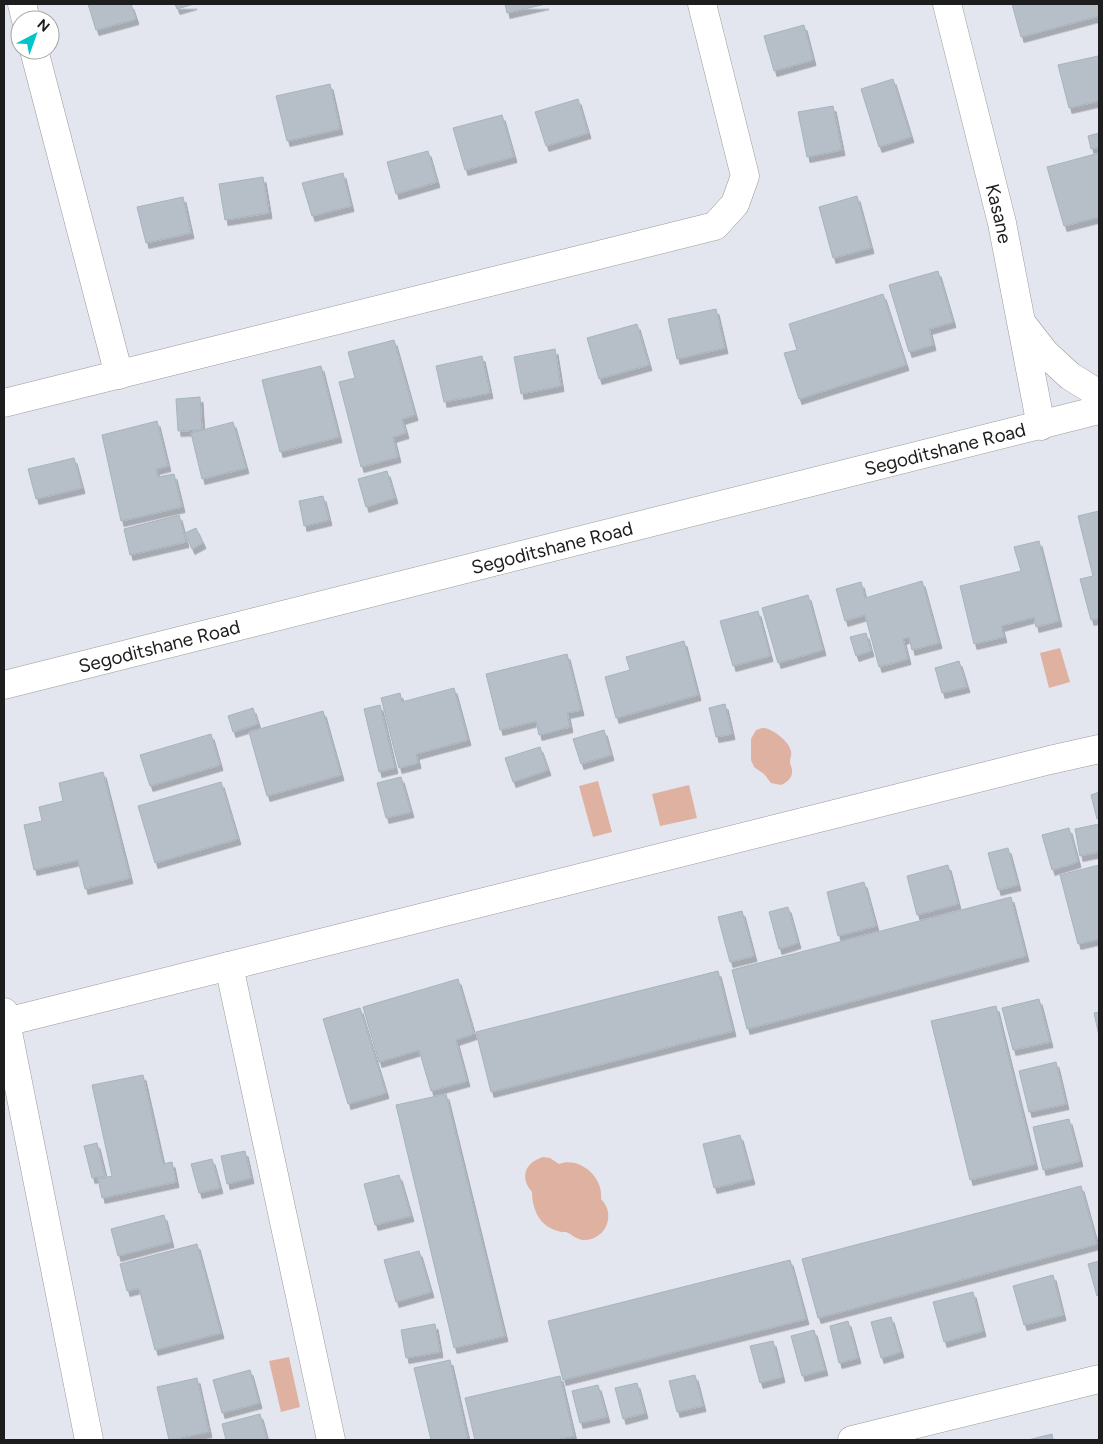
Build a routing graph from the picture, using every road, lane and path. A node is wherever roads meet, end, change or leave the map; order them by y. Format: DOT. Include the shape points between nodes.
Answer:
graph roads {
  1 [pos="702,4"];
  2 [pos="947,4"];
  3 [pos="37,60"];
  4 [pos="1020,320"];
  5 [pos="118,375"];
  6 [pos="1099,394"];
  7 [pos="4,403"];
  8 [pos="1099,410"];
  9 [pos="1041,426"];
  10 [pos="4,685"];
  11 [pos="1099,749"];
  12 [pos="229,966"];
  13 [pos="5,1017"];
  14 [pos="1099,1379"];
  15 [pos="89,1440"];
  16 [pos="331,1440"];
  17 [pos="852,1440"];
  1 -- 5 [label="street" via="745,176 735,204 715,226"];
  2 -- 4 [label="street, Kasane" via="1002,223"];
  3 -- 5 [label="street"];
  4 -- 6 [label="street" via="1045,353 1070,376"];
  4 -- 9 [label="street, Kasane"];
  5 -- 7 [label="street"];
  8 -- 9 [label="street, Segoditshane Road"];
  9 -- 10 [label="street, Segoditshane Road"];
  11 -- 12 [label="street"];
  12 -- 13 [label="street"];
  12 -- 16 [label="street"];
  13 -- 15 [label="street"];
  14 -- 17 [label="street"];
}
